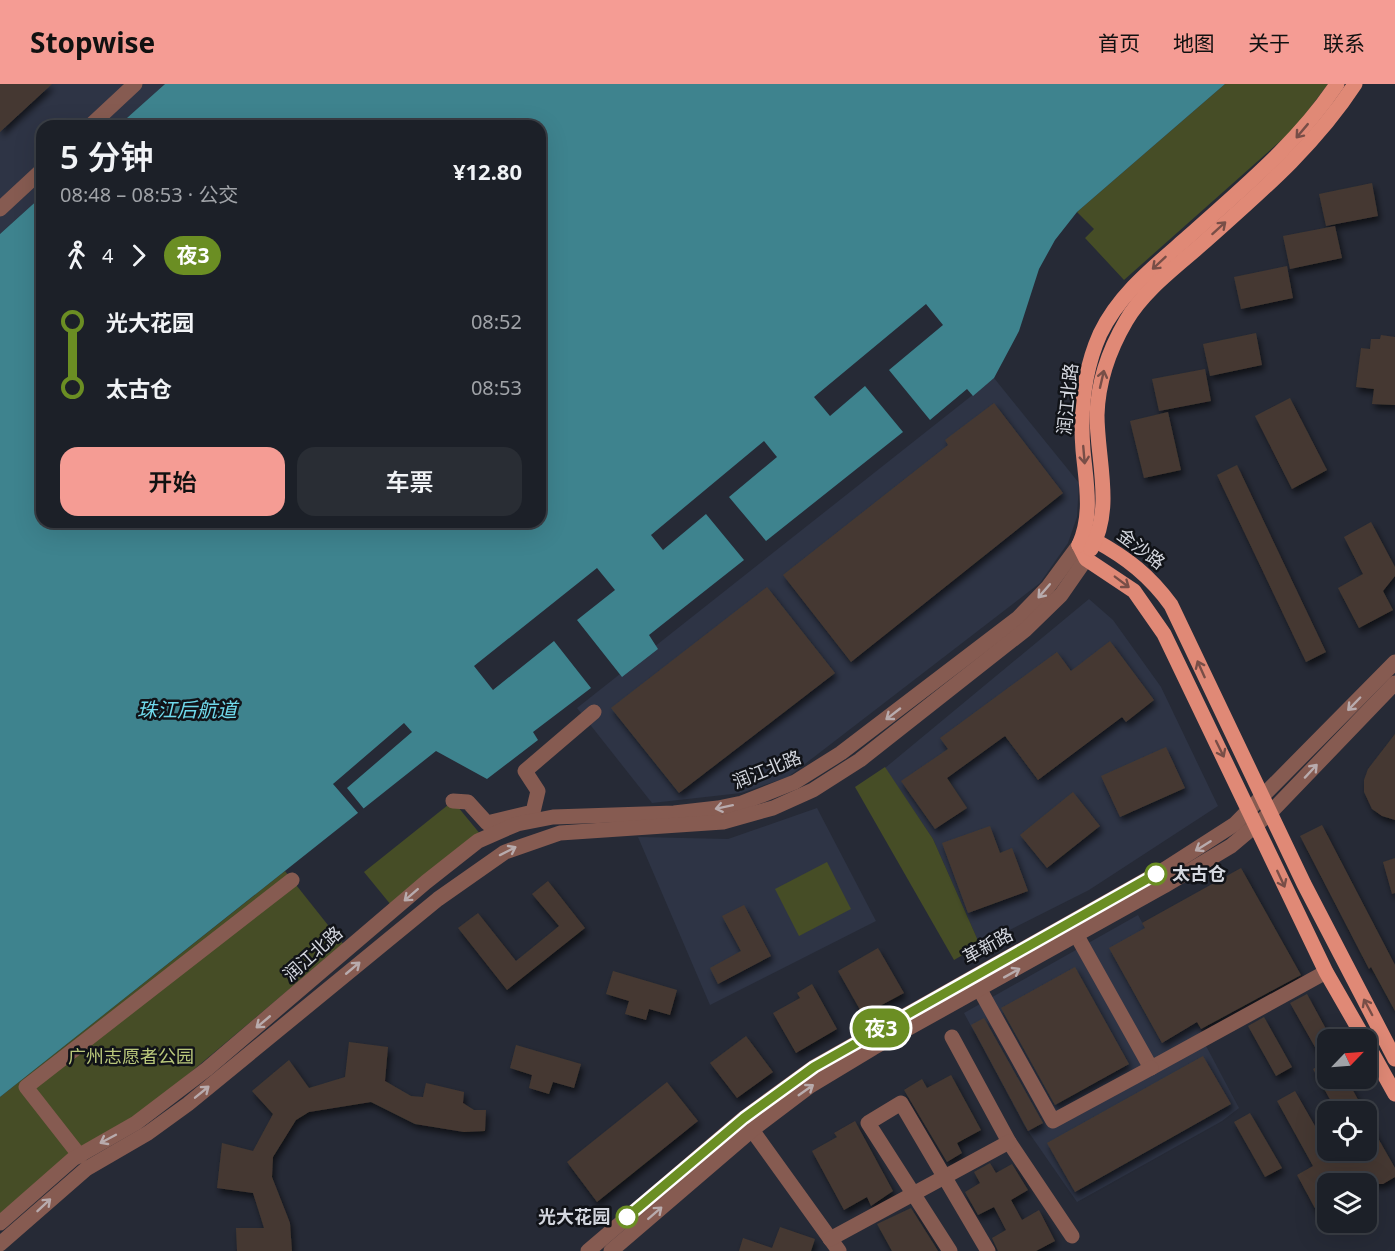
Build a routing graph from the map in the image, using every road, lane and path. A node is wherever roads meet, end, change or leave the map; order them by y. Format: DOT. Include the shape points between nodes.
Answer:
graph roads {
  1 [pos="135,84"];
  2 [pos="1337,84"];
  3 [pos="1355,84"];
  4 [pos="96,120"];
  5 [pos="36,176"];
  6 [pos="0,209"];
  7 [pos="1096,541"];
  8 [pos="1083,552"];
  9 [pos="1395,662"];
  10 [pos="1395,683"];
  11 [pos="594,712"];
  12 [pos="1263,798"];
  13 [pos="453,801"];
  14 [pos="1270,813"];
  15 [pos="1253,818"];
  16 [pos="292,880"];
  17 [pos="1077,936"];
  18 [pos="1326,972"];
  19 [pos="980,990"];
  20 [pos="1359,1029"];
  21 [pos="952,1037"];
  22 [pos="1395,1059"];
  23 [pos="1377,1061"];
  24 [pos="1151,1068"];
  25 [pos="1395,1094"];
  26 [pos="748,1124"];
  27 [pos="1009,1142"];
  28 [pos="80,1156"];
  29 [pos="944,1177"];
  30 [pos="912,1194"];
  31 [pos="0,1223"];
  32 [pos="1072,1236"];
  33 [pos="0,1244"];
  34 [pos="834,1245"];
  35 [pos="588,1251"];
  36 [pos="610,1251"];
  37 [pos="950,1251"];
  38 [pos="988,1251"];
  1 -- 4 [label="street"];
  2 -- 8 [label="main road, 润江北路, one-way" via="1297,137 1145,275 1107,321 1092,355 1084,394 1088,516"];
  7 -- 3 [label="main road, 润江北路, one-way" via="1103,507 1099,397 1110,352 1127,319 1155,286 1304,151"];
  5 -- 6 [label="street"];
  7 -- 8 [label="main road, 金沙路"];
  12 -- 7 [label="main road, 金沙路, one-way" via="1171,605 1144,573 1124,556"];
  8 -- 15 [label="main road, 金沙路, one-way" via="1134,591 1148,608"];
  8 -- 28 [label="street, 润江北路, one-way" via="1018,618 841,753 795,782 718,808 553,817 511,826 478,841 166,1102"];
  33 -- 8 [label="street, 润江北路, one-way" via="71,1180 180,1110 490,861 560,833 714,824 794,800 860,760 1025,630 1060,595"];
  9 -- 12 [label="street, 革新路, one-way"];
  14 -- 10 [label="street, 革新路, one-way"];
  11 -- 13 [label="street" via="525,771 538,790 533,812 487,822 468,802"];
  12 -- 14 [label="main road, 金沙路"];
  12 -- 15 [label="street, 革新路"];
  14 -- 15 [label="street, 革新路"];
  22 -- 14 [label="main road, 金沙路, one-way"];
  15 -- 17 [label="street, 革新路" via="1218,855"];
  15 -- 18 [label="main road, 金沙路, one-way"];
  15 -- 26 [label="street, 革新路, one-way" via="814,1067"];
  16 -- 28 [label="street" via="26,1087"];
  19 -- 17 [label="street, 革新路, one-way"];
  17 -- 24 [label="street"];
  18 -- 20 [label="main road, 金沙路"];
  18 -- 24 [label="street"];
  19 -- 24 [label="street" via="1053,1121"];
  26 -- 19 [label="street, 革新路, one-way"];
  21 -- 27 [label="street"];
  23 -- 25 [label="main road, 金沙路"];
  26 -- 34 [label="street"];
  26 -- 35 [label="street, 革新路"];
  36 -- 26 [label="street, 革新路, one-way"];
  27 -- 29 [label="street"];
  27 -- 32 [label="street"];
  28 -- 31 [label="street, 润江北路"];
  29 -- 30 [label="street"];
  29 -- 30 [label="street" via="901,1103 868,1123"];
  29 -- 38 [label="street"];
  30 -- 34 [label="street"];
  30 -- 37 [label="street"];
}
